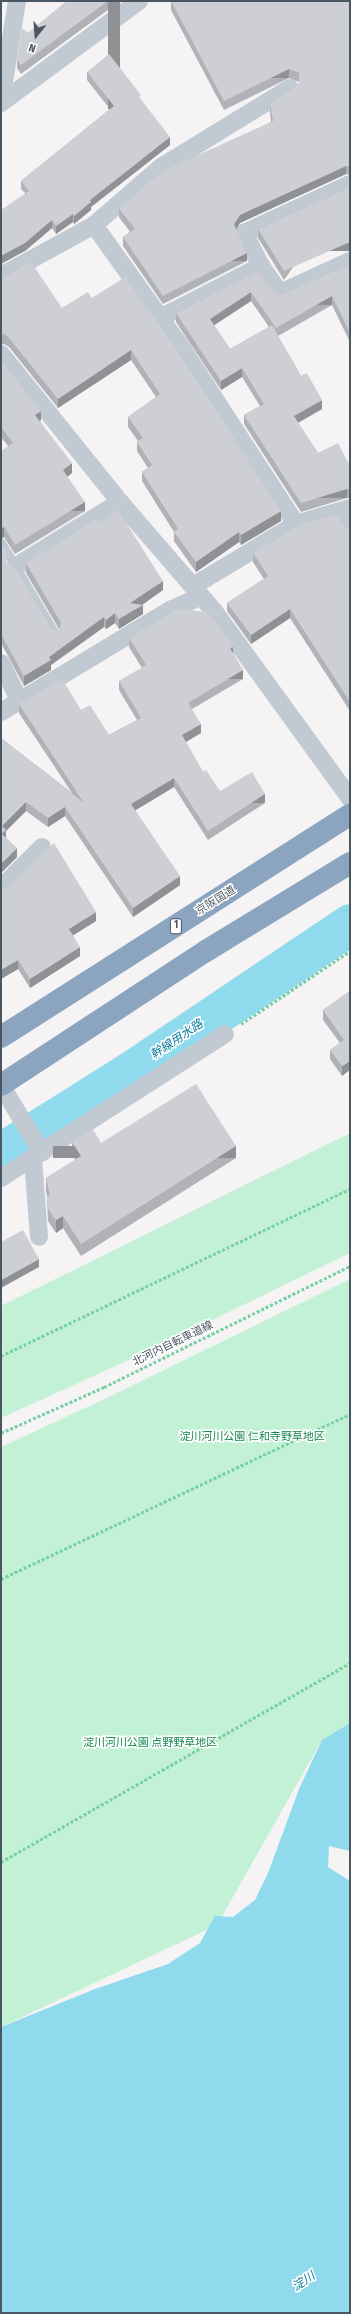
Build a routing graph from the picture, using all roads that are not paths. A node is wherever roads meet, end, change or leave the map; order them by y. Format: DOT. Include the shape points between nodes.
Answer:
graph roads {
  1 [pos="17,1"];
  2 [pos="139,1"];
  3 [pos="290,88"];
  4 [pos="1,100"];
  5 [pos="1,103"];
  6 [pos="350,184"];
  7 [pos="94,225"];
  8 [pos="350,261"];
  9 [pos="261,266"];
  10 [pos="1,276"];
  11 [pos="160,318"];
  12 [pos="1,354"];
  13 [pos="120,502"];
  14 [pos="347,516"];
  15 [pos="296,524"];
  16 [pos="1,542"];
  17 [pos="15,567"];
  18 [pos="197,591"];
  19 [pos="56,634"];
  20 [pos="1,663"];
  21 [pos="20,702"];
  22 [pos="1,712"];
  23 [pos="350,798"];
  24 [pos="350,816"];
  25 [pos="42,847"];
  26 [pos="350,863"];
  27 [pos="1,888"];
  28 [pos="225,1034"];
  29 [pos="1,1037"];
  30 [pos="1,1085"];
  31 [pos="38,1156"];
  32 [pos="1,1178"];
  33 [pos="39,1237"];
  1 -- 4 [label="street"];
  2 -- 5 [label="street"];
  3 -- 7 [label="street" via="161,167"];
  6 -- 9 [label="street" via="244,233"];
  7 -- 10 [label="street"];
  7 -- 11 [label="street"];
  8 -- 9 [label="street" via="280,293"];
  9 -- 11 [label="street"];
  11 -- 15 [label="street"];
  12 -- 13 [label="street"];
  13 -- 17 [label="street"];
  13 -- 18 [label="street"];
  14 -- 15 [label="street"];
  15 -- 18 [label="street"];
  16 -- 17 [label="lane"];
  17 -- 19 [label="lane"];
  18 -- 21 [label="street"];
  18 -- 23 [label="street"];
  20 -- 21 [label="street"];
  21 -- 22 [label="street"];
  24 -- 29 [label="highway, 京阪国道 / 1"];
  25 -- 27 [label="street"];
  26 -- 30 [label="highway" via="206,951"];
  28 -- 31 [label="street"];
  30 -- 31 [label="street"];
  31 -- 32 [label="street"];
  31 -- 33 [label="street"];
}
